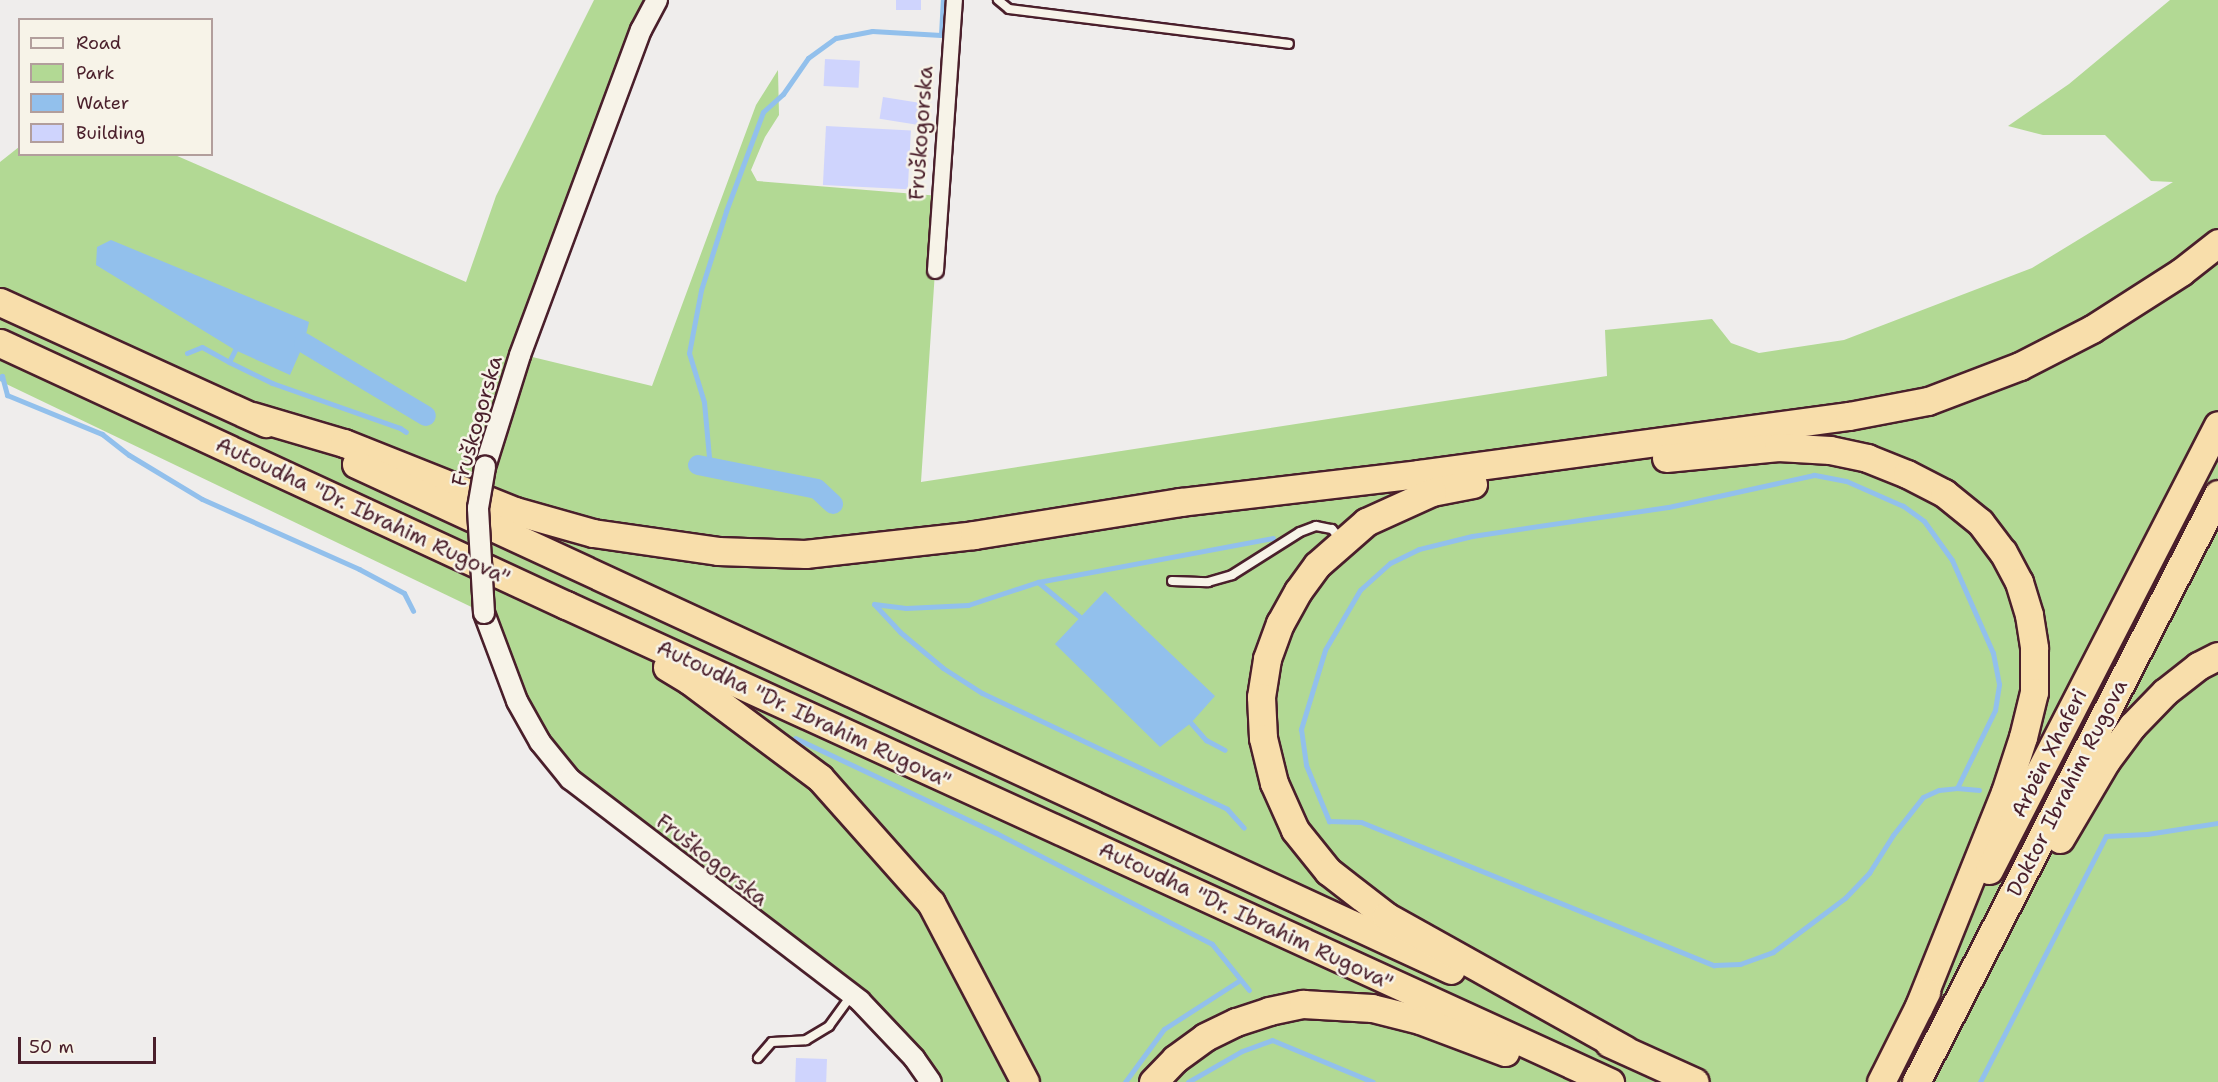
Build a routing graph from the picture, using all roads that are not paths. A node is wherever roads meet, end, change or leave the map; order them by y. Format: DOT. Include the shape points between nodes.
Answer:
graph roads {
  1 [pos="657,0"];
  2 [pos="954,0"];
  3 [pos="998,0"];
  4 [pos="1289,44"];
  5 [pos="2218,243"];
  6 [pos="936,270"];
  7 [pos="0,302"];
  8 [pos="0,343"];
  9 [pos="252,416"];
  10 [pos="2218,425"];
  11 [pos="2218,494"];
  12 [pos="1342,541"];
  13 [pos="1172,580"];
  14 [pos="566,605"];
  15 [pos="2218,656"];
  16 [pos="1972,970"];
  17 [pos="851,996"];
  18 [pos="1918,1008"];
  19 [pos="1624,1049"];
  20 [pos="758,1058"];
  21 [pos="931,1082"];
  22 [pos="1025,1082"];
  23 [pos="1153,1082"];
  24 [pos="1583,1082"];
  25 [pos="1610,1082"];
  26 [pos="1695,1082"];
  27 [pos="1881,1082"];
  28 [pos="1916,1082"];
  1 -- 17 [label="street, Fruškogorska, bridge" via="641,30 520,354 485,467 478,508 484,613 517,701 540,742 570,779"];
  2 -- 6 [label="street, Fruškogorska"];
  3 -- 4 [label="lane" via="1009,9"];
  5 -- 9 [label="highway" via="2181,272 2091,329 2020,366 1928,401 1849,416 1180,502 974,535 806,554 718,551 593,533 515,511 344,442"];
  7 -- 9 [label="highway"];
  8 -- 14 [label="highway, Autoudha \"Dr. Ibrahim Rugova\""];
  9 -- 19 [label="highway"];
  10 -- 18 [label="highway, Arbën Xhaferi"];
  11 -- 16 [label="highway, Doktor Ibrahim Rugova"];
  12 -- 13 [label="lane" via="1332,529 1316,526 1232,575 1208,582"];
  12 -- 18 [label="highway" via="1366,522 1432,492 1619,462 1778,447 1830,450 1867,458 1944,494 1980,522 2003,552 2022,593 2034,648 2034,692 2004,792"];
  12 -- 19 [label="highway" via="1298,591 1280,623 1267,659 1261,697 1263,738 1274,783 1295,830 1328,871 1386,916"];
  14 -- 22 [label="highway" via="690,681 820,778 931,903"];
  14 -- 25 [label="highway, Autoudha \"Dr. Ibrahim Rugova\""];
  15 -- 16 [label="highway" via="2173,685 2132,726"];
  16 -- 28 [label="highway, Doktor Ibrahim Rugova"];
  17 -- 20 [label="lane" via="829,1026 806,1040 772,1042"];
  17 -- 21 [label="street, Fruškogorska" via="914,1058"];
  18 -- 27 [label="highway, Arbën Xhaferi"];
  19 -- 26 [label="highway"];
  23 -- 24 [label="highway" via="1205,1037 1236,1022 1303,1004 1372,1008 1420,1020"];
}
